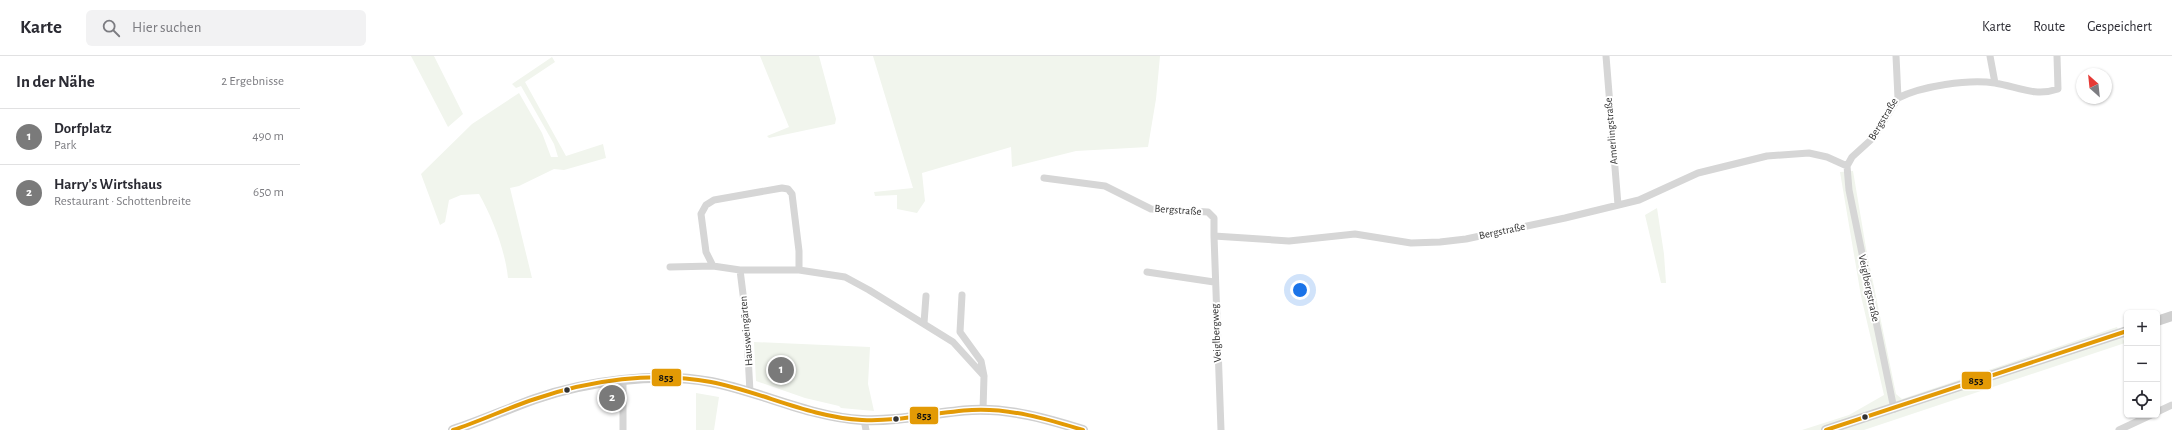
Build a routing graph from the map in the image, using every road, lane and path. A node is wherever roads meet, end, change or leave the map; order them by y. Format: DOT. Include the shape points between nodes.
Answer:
graph roads {
  1 [pos="1606,56"];
  2 [pos="1896,56"];
  3 [pos="1990,56"];
  4 [pos="2056,56"];
  5 [pos="1995,83"];
  6 [pos="1898,98"];
  7 [pos="1847,166"];
  8 [pos="1044,178"];
  9 [pos="1618,205"];
  10 [pos="1214,236"];
  11 [pos="713,266"];
  12 [pos="670,267"];
  13 [pos="740,270"];
  14 [pos="799,270"];
  15 [pos="1147,272"];
  16 [pos="1214,282"];
  17 [pos="962,295"];
  18 [pos="926,296"];
  19 [pos="2172,316"];
  20 [pos="2160,320"];
  21 [pos="924,323"];
  22 [pos="2124,332"];
  23 [pos="984,376"];
  24 [pos="623,381"];
  25 [pos="750,392"];
  26 [pos="2172,405"];
  27 [pos="1894,409"];
  28 [pos="983,410"];
  29 [pos="2160,411"];
  30 [pos="2145,418"];
  31 [pos="865,425"];
  32 [pos="453,430"];
  33 [pos="623,430"];
  34 [pos="1083,430"];
  35 [pos="1221,430"];
  36 [pos="1826,430"];
  37 [pos="2119,430"];
  1 -- 9 [label="street, Amerlingstraße"];
  2 -- 6 [label="street, Bergstraße"];
  3 -- 5 [label="street"];
  4 -- 5 [label="street" via="2058,89 2046,93 2017,90"];
  5 -- 6 [label="street" via="1950,84"];
  6 -- 7 [label="street, Bergstraße" via="1874,137 1852,157"];
  7 -- 9 [label="street, Bergstraße" via="1827,157 1809,153 1767,156 1704,170 1649,197"];
  7 -- 27 [label="street, Veiglbergstraße" via="1849,190"];
  8 -- 10 [label="street, Bergstraße" via="1105,186 1150,209 1208,212 1214,218"];
  9 -- 10 [label="street, Bergstraße" via="1472,238 1440,242 1411,243 1355,234 1289,241"];
  10 -- 16 [label="street, Veiglbergweg"];
  11 -- 12 [label="street"];
  11 -- 13 [label="street"];
  11 -- 14 [label="street" via="706,252 701,214 706,206 714,200 784,188 792,194"];
  13 -- 14 [label="street"];
  13 -- 25 [label="street, Hausweingärten" via="746,318"];
  14 -- 21 [label="street" via="839,276 866,288"];
  15 -- 16 [label="street"];
  16 -- 35 [label="street, Veiglbergweg"];
  17 -- 23 [label="street" via="960,332 981,362"];
  18 -- 21 [label="street"];
  19 -- 20 [label="main road"];
  21 -- 23 [label="street" via="960,348"];
  22 -- 27 [label="main road"];
  23 -- 28 [label="street"];
  24 -- 25 [label="main road" via="654,378 687,379"];
  24 -- 32 [label="main road" via="548,395"];
  24 -- 33 [label="street"];
  25 -- 31 [label="main road"];
  26 -- 29 [label="street"];
  27 -- 36 [label="main road"];
  28 -- 31 [label="main road"];
  28 -- 34 [label="main road" via="1021,414"];
  30 -- 37 [label="street"];
}
